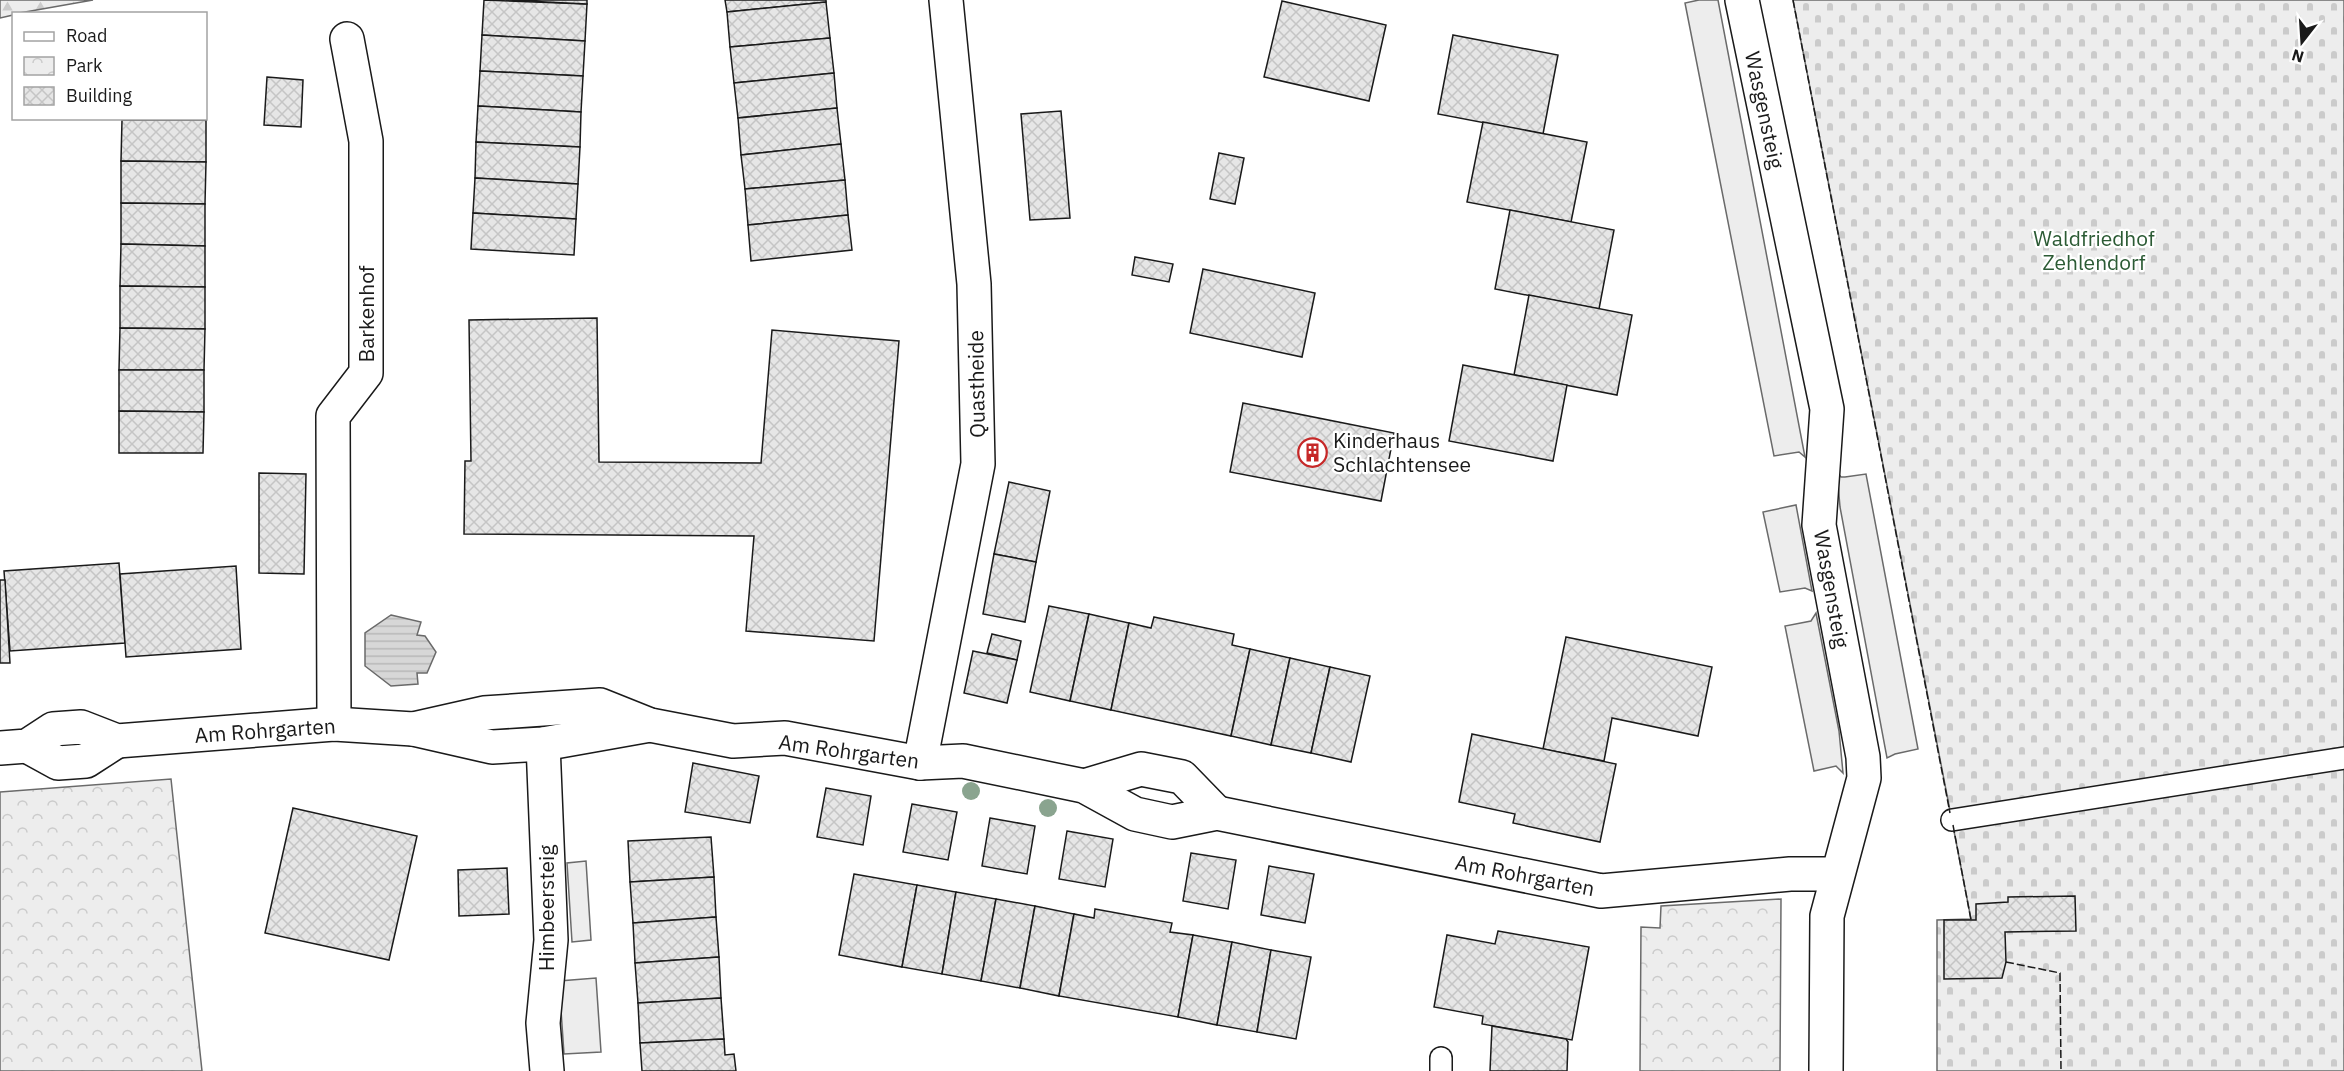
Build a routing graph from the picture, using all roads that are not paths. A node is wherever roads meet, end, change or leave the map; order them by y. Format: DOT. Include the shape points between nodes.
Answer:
graph roads {
  1 [pos="946,0"];
  2 [pos="1742,0"];
  3 [pos="347,39"];
  4 [pos="334,724"];
  5 [pos="650,725"];
  6 [pos="413,729"];
  7 [pos="543,744"];
  8 [pos="13,747"];
  9 [pos="2344,758"];
  10 [pos="920,763"];
  11 [pos="1084,786"];
  12 [pos="1217,813"];
  13 [pos="1952,820"];
  14 [pos="1837,874"];
  15 [pos="547,1071"];
  16 [pos="1826,1071"];
  1 -- 10 [label="street, Quastheide" via="974,284 978,464"];
  2 -- 14 [label="street, Wasgensteig" via="1827,409 1819,525 1864,778"];
  3 -- 4 [label="street, Barkenhof" via="366,141 366,373 333,416"];
  4 -- 6 [label="street, Am Rohrgarten"];
  4 -- 8 [label="street, Am Rohrgarten" via="117,741 81,727 53,729"];
  5 -- 6 [label="street, Am Rohrgarten" via="600,705 484,712"];
  5 -- 7 [label="street, Am Rohrgarten"];
  5 -- 10 [label="street, Am Rohrgarten" via="733,741 785,738"];
  6 -- 7 [label="street, Am Rohrgarten" via="492,747"];
  7 -- 15 [label="street, Himbeersteig" via="551,940 543,1023"];
  9 -- 13 [label="lane"];
  10 -- 11 [label="street, Am Rohrgarten" via="963,761"];
  11 -- 12 [label="street, Am Rohrgarten" via="1135,814 1172,822"];
  11 -- 12 [label="street, Am Rohrgarten" via="1141,769 1182,777"];
  12 -- 14 [label="street, Am Rohrgarten" via="1601,891 1790,874"];
  14 -- 16 [label="street, Wasgensteig" via="1827,916"];
}
